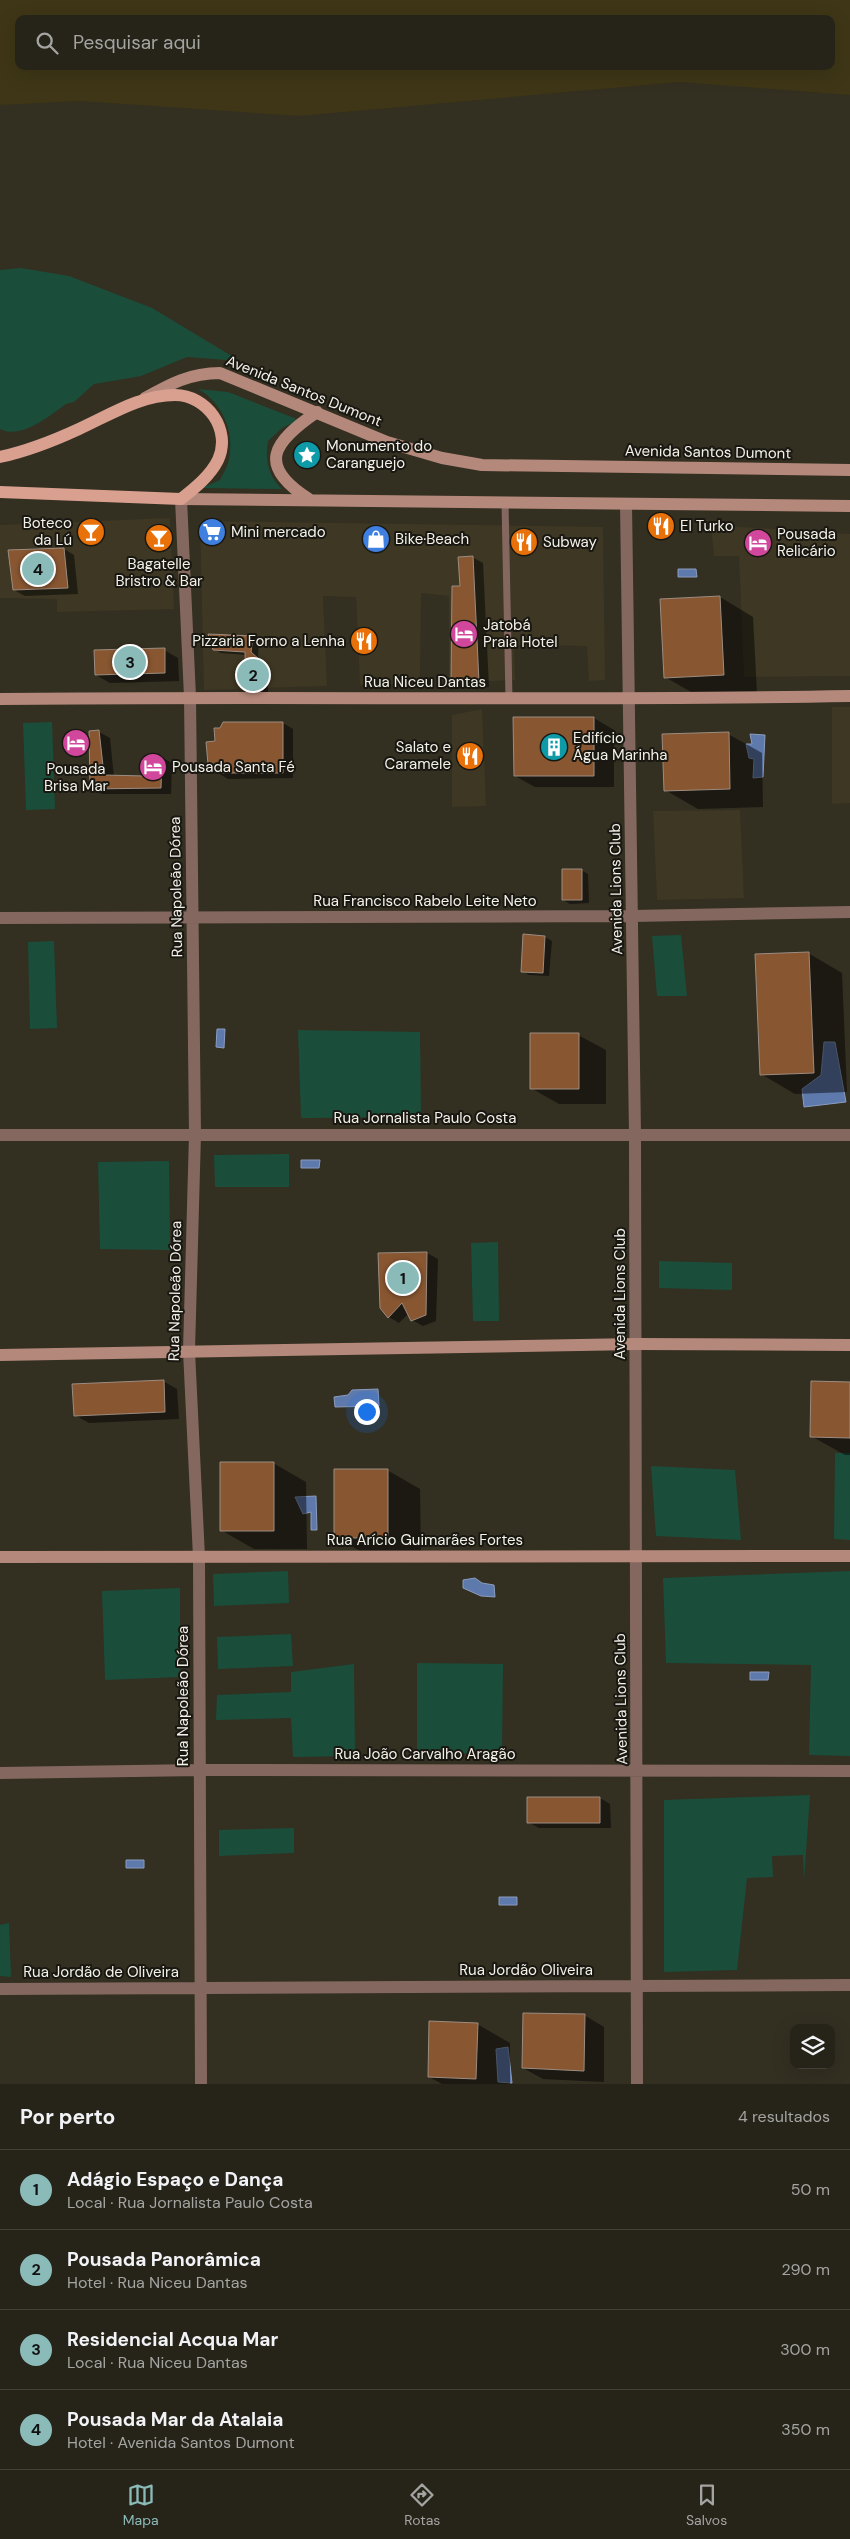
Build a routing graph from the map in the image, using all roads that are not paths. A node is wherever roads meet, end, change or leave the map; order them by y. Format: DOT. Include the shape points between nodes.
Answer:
graph roads {
  1 [pos="141,400"];
  2 [pos="317,412"];
  3 [pos="0,457"];
  4 [pos="850,470"];
  5 [pos="0,492"];
  6 [pos="181,498"];
  7 [pos="309,499"];
  8 [pos="505,503"];
  9 [pos="626,504"];
  10 [pos="850,506"];
  11 [pos="850,696"];
  12 [pos="190,697"];
  13 [pos="0,699"];
  14 [pos="509,699"];
  15 [pos="628,700"];
  16 [pos="850,912"];
  17 [pos="633,916"];
  18 [pos="0,918"];
  19 [pos="192,918"];
  20 [pos="195,1134"];
  21 [pos="0,1135"];
  22 [pos="635,1135"];
  23 [pos="850,1135"];
  24 [pos="636,1344"];
  25 [pos="850,1345"];
  26 [pos="189,1351"];
  27 [pos="0,1355"];
  28 [pos="635,1556"];
  29 [pos="850,1556"];
  30 [pos="0,1557"];
  31 [pos="199,1557"];
  32 [pos="200,1770"];
  33 [pos="638,1771"];
  34 [pos="850,1772"];
  35 [pos="0,1773"];
  36 [pos="850,1985"];
  37 [pos="638,1986"];
  38 [pos="202,1988"];
  39 [pos="0,1989"];
  40 [pos="201,2084"];
  41 [pos="637,2084"];
  1 -- 2 [label="street, Avenida Santos Dumont" via="180,378 220,373"];
  1 -- 3 [label="main road, Avenida Santos Dumont" via="28,451"];
  1 -- 6 [label="main road" via="186,396 199,400 218,424 221,440 218,460 206,478"];
  2 -- 4 [label="street, Avenida Santos Dumont" via="387,442 442,458 482,465"];
  2 -- 7 [label="street" via="284,437 276,463 288,484"];
  5 -- 6 [label="main road"];
  6 -- 7 [label="street"];
  6 -- 12 [label="street, Rua Napoleão Dórea"];
  7 -- 8 [label="street"];
  8 -- 9 [label="street"];
  8 -- 14 [label="lane"];
  9 -- 10 [label="street"];
  9 -- 15 [label="street, Avenida Lions Club"];
  11 -- 15 [label="street, Rua Niceu Dantas"];
  12 -- 13 [label="street, Rua Niceu Dantas"];
  12 -- 14 [label="street, Rua Niceu Dantas"];
  12 -- 19 [label="street, Rua Napoleão Dórea"];
  14 -- 15 [label="street, Rua Niceu Dantas"];
  15 -- 17 [label="street, Avenida Lions Club"];
  16 -- 17 [label="street, Rua Francisco Rabelo Leite Neto"];
  17 -- 19 [label="street, Rua Francisco Rabelo Leite Neto"];
  17 -- 22 [label="street, Avenida Lions Club"];
  18 -- 19 [label="street, Rua Francisco Rabelo Leite Neto"];
  19 -- 20 [label="street, Rua Napoleão Dórea"];
  20 -- 21 [label="street, Rua Jornalista Paulo Costa"];
  20 -- 22 [label="street, Rua Jornalista Paulo Costa"];
  20 -- 26 [label="street, Rua Napoleão Dórea"];
  22 -- 23 [label="street, Rua Jornalista Paulo Costa"];
  22 -- 24 [label="street, Avenida Lions Club"];
  24 -- 25 [label="street"];
  24 -- 26 [label="street"];
  24 -- 28 [label="street, Avenida Lions Club"];
  26 -- 27 [label="street"];
  26 -- 31 [label="street, Rua Napoleão Dórea"];
  28 -- 29 [label="street, Rua Arício Guimarães Fortes"];
  28 -- 31 [label="street, Rua Arício Guimarães Fortes"];
  28 -- 33 [label="street, Avenida Lions Club"];
  30 -- 31 [label="street, Rua Arício Guimarães Fortes"];
  31 -- 32 [label="street, Rua Napoleão Dórea"];
  32 -- 33 [label="street, Rua João Carvalho Aragão"];
  32 -- 35 [label="street, Rua João Carvalho Aragão"];
  32 -- 38 [label="street, Rua Napoleão Dórea"];
  33 -- 34 [label="street, Rua João Carvalho Aragão"];
  33 -- 37 [label="street, Avenida Lions Club"];
  36 -- 37 [label="street, Rua Jordão Oliveira"];
  37 -- 38 [label="street, Rua Jordão Oliveira"];
  37 -- 41 [label="street, Avenida Lions Club"];
  38 -- 39 [label="street, Rua Jordão de Oliveira"];
  38 -- 40 [label="street, Rua Napoleão Dórea"];
}
